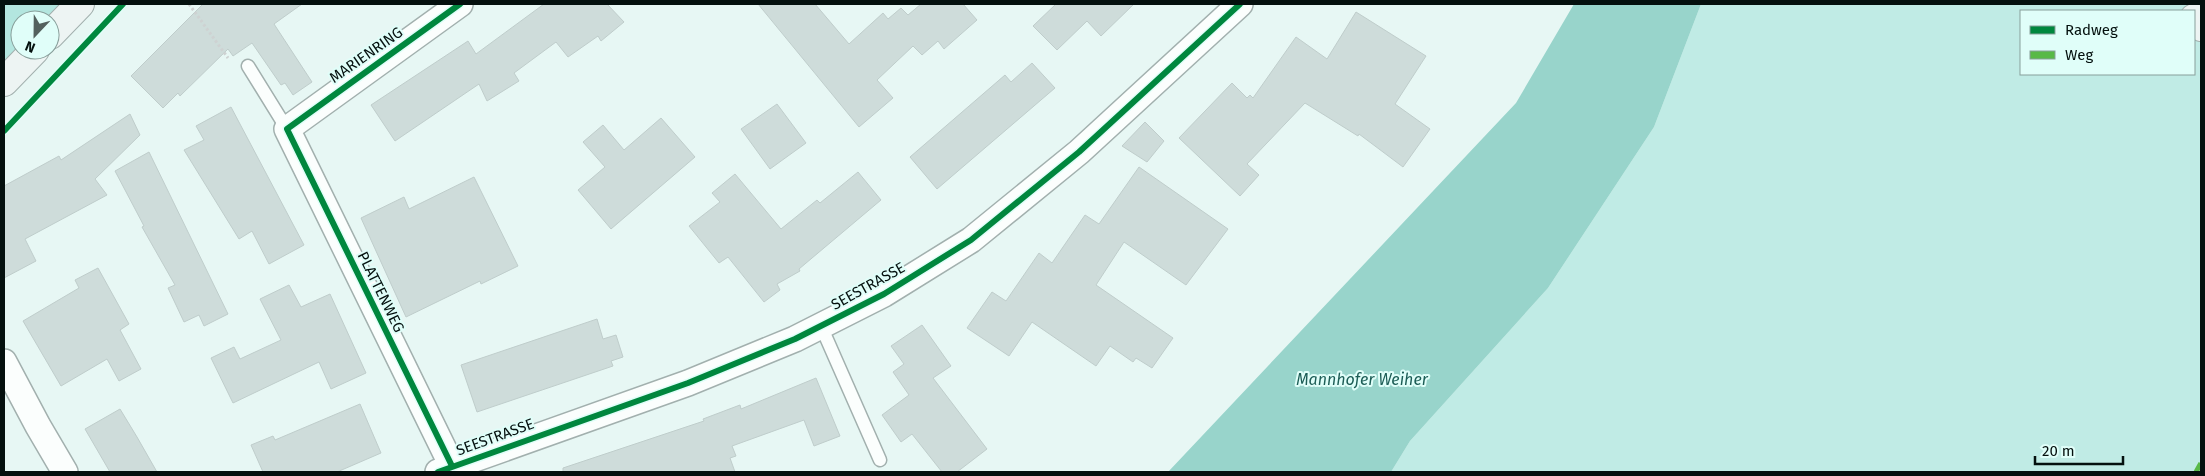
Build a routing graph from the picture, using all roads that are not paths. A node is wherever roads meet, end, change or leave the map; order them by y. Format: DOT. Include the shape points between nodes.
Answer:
graph roads {
  1 [pos="80,4"];
  2 [pos="460,4"];
  3 [pos="1240,4"];
  4 [pos="60,25"];
  5 [pos="25,60"];
  6 [pos="248,66"];
  7 [pos="4,82"];
  8 [pos="287,129"];
  9 [pos="821,326"];
  10 [pos="4,362"];
  11 [pos="880,460"];
  12 [pos="445,469"];
  13 [pos="66,472"];
  1 -- 4 [label="main road"];
  2 -- 8 [label="street, MARIENRING"];
  3 -- 9 [label="street, SEESTRASSE" via="1078,152 971,240 884,294"];
  5 -- 7 [label="main road"];
  6 -- 8 [label="lane, PLATTENWEG"];
  8 -- 12 [label="street, PLATTENWEG"];
  9 -- 11 [label="lane"];
  9 -- 12 [label="street, SEESTRASSE" via="688,383"];
  10 -- 13 [label="street"];
}
